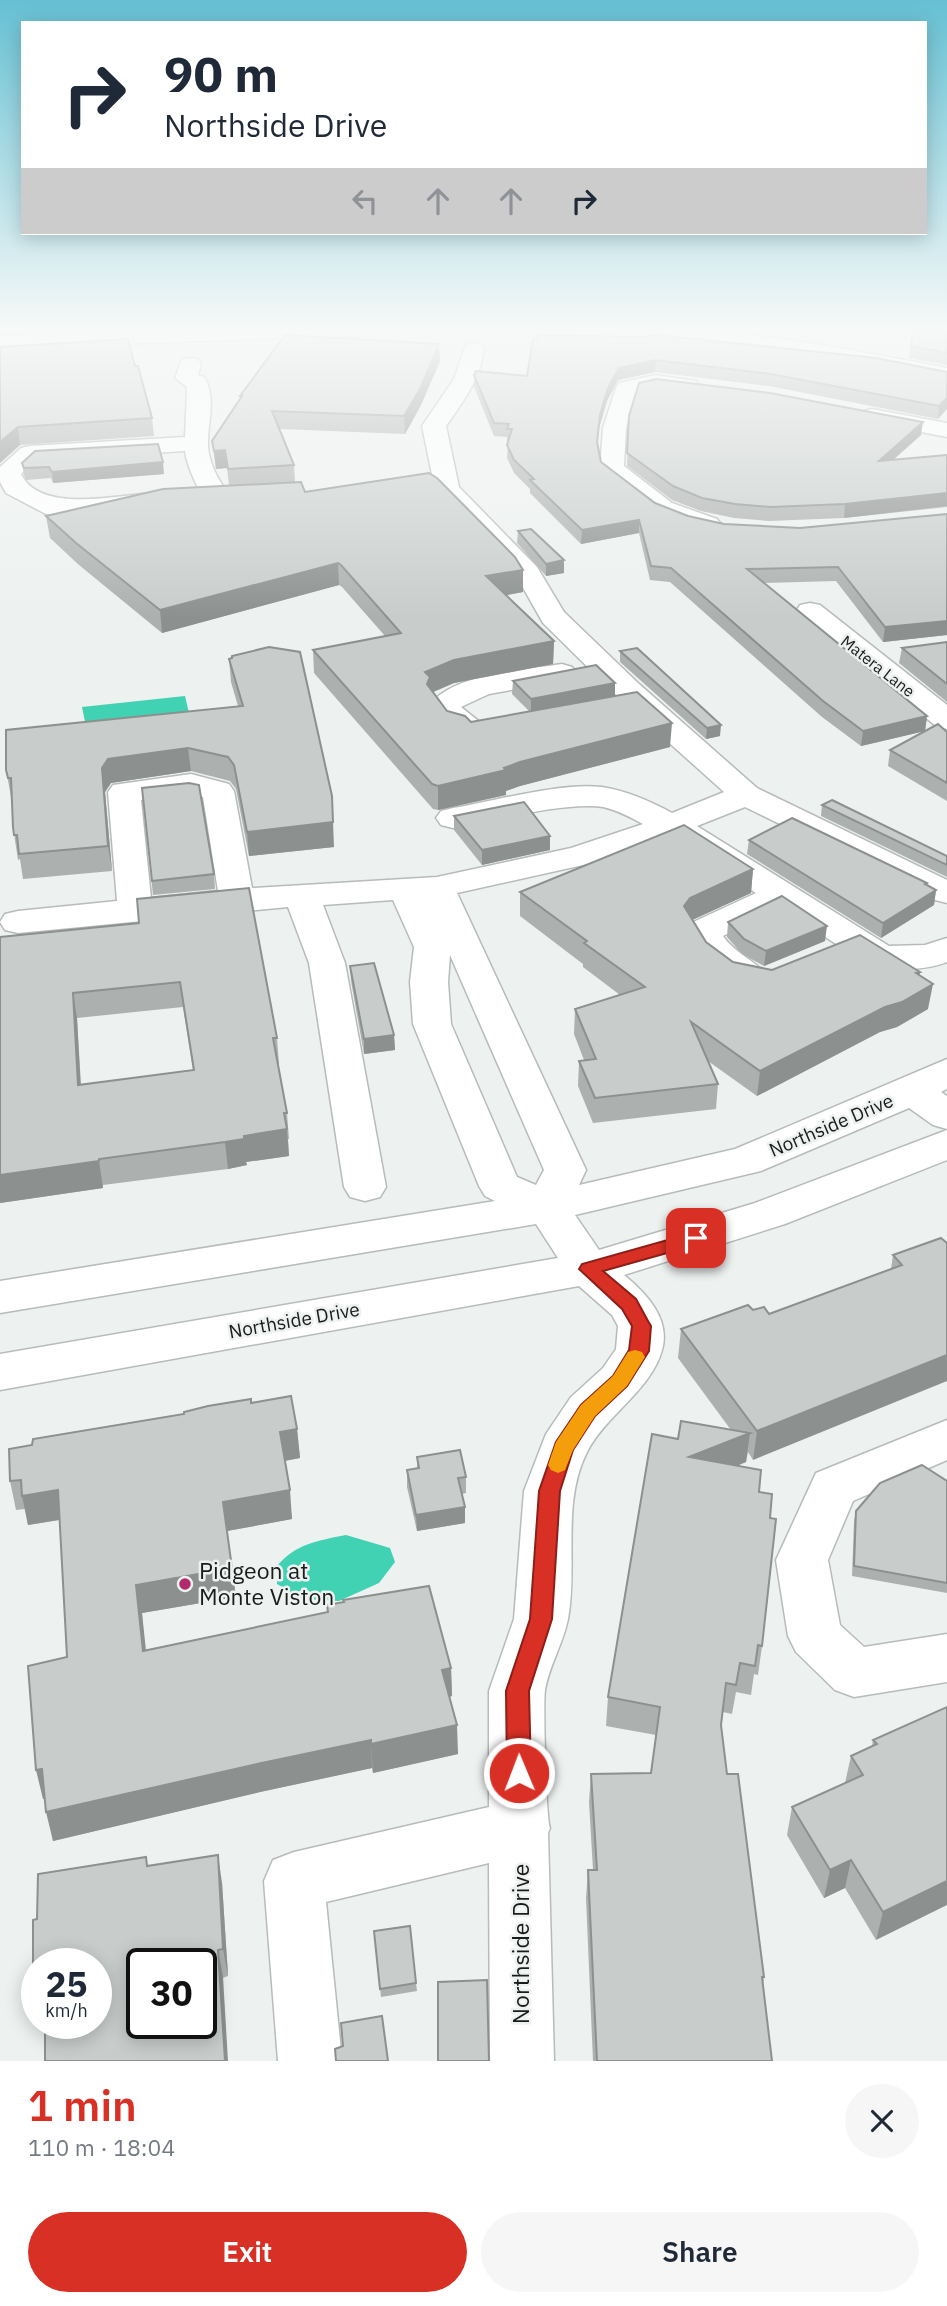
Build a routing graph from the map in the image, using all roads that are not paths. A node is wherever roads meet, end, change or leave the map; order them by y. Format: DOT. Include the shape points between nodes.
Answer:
graph roads {
  1 [pos="199,426"];
  2 [pos="434,426"];
  3 [pos="614,426"];
  4 [pos="927,426"];
  5 [pos="947,430"];
  6 [pos="197,443"];
  7 [pos="250,498"];
  8 [pos="224,507"];
  9 [pos="727,526"];
  10 [pos="810,611"];
  11 [pos="905,651"];
  12 [pos="864,656"];
  13 [pos="603,665"];
  14 [pos="642,703"];
  15 [pos="603,710"];
  16 [pos="947,720"];
  17 [pos="526,726"];
  18 [pos="746,795"];
  19 [pos="453,818"];
  20 [pos="671,825"];
  21 [pos="422,889"];
  22 [pos="947,893"];
  23 [pos="782,894"];
  24 [pos="302,897"];
  25 [pos="237,900"];
  26 [pos="135,910"];
  27 [pos="18,922"];
  28 [pos="859,942"];
  29 [pos="947,949"];
  30 [pos="825,957"];
  31 [pos="471,966"];
  32 [pos="430,975"];
  33 [pos="779,976"];
  34 [pos="930,1081"];
  35 [pos="947,1116"];
  36 [pos="947,1144"];
  37 [pos="365,1187"];
  38 [pos="547,1207"];
  39 [pos="588,1269"];
  40 [pos="0,1297"];
  41 [pos="0,1372"];
  42 [pos="947,1439"];
  43 [pos="947,1658"];
  44 [pos="520,1828"];
  45 [pos="310,2061"];
  46 [pos="522,2061"];
  1 -- 6 [label="street"];
  2 -- 13 [label="street" via="433,480 528,573 553,617"];
  3 -- 9 [label="street" via="612,469 663,508 700,523"];
  4 -- 5 [label="street"];
  6 -- 8 [label="street" via="196,451"];
  6 -- 8 [label="street" via="29,453 8,473 15,488 53,508 183,499"];
  7 -- 8 [label="street"];
  10 -- 12 [label="street, Matera Lane"];
  11 -- 12 [label="street"];
  12 -- 16 [label="street, Matera Lane"];
  13 -- 14 [label="street"];
  13 -- 17 [label="street" via="466,692 444,706 460,726 471,730 487,733"];
  14 -- 15 [label="street"];
  14 -- 18 [label="street"];
  18 -- 20 [label="street"];
  18 -- 22 [label="street"];
  19 -- 20 [label="street" via="601,797 632,805"];
  20 -- 21 [label="street" via="580,856"];
  20 -- 23 [label="street"];
  21 -- 24 [label="street"];
  21 -- 31 [label="street"];
  21 -- 32 [label="street" via="432,947"];
  23 -- 28 [label="street"];
  23 -- 33 [label="street" via="702,932 719,957 745,976 768,981"];
  24 -- 25 [label="street"];
  24 -- 37 [label="street" via="327,963"];
  25 -- 26 [label="street"];
  25 -- 26 [label="street" via="218,790 191,784 124,792"];
  26 -- 27 [label="street"];
  28 -- 29 [label="street" via="882,957 930,956"];
  28 -- 30 [label="street"];
  31 -- 32 [label="street" via="453,961 439,965"];
  31 -- 38 [label="street" via="565,1170"];
  32 -- 38 [label="street" via="432,1024 500,1186"];
  34 -- 35 [label="street"];
  34 -- 38 [label="street, Northside Drive" via="746,1161"];
  36 -- 39 [label="street, Northside Drive" via="787,1207 674,1246"];
  38 -- 39 [label="street, Northside Drive"];
  38 -- 40 [label="street, Northside Drive"];
  39 -- 41 [label="street, Northside Drive"];
  39 -- 44 [label="street, Northside Drive" via="629,1304 641,1326 639,1351 620,1381 588,1410 564,1448 549,1491 541,1619 517,1691"];
  42 -- 43 [label="street" via="834,1487 802,1560 815,1636 854,1673"];
  44 -- 45 [label="street" via="294,1881"];
  44 -- 46 [label="street, Northside Drive"];
}
